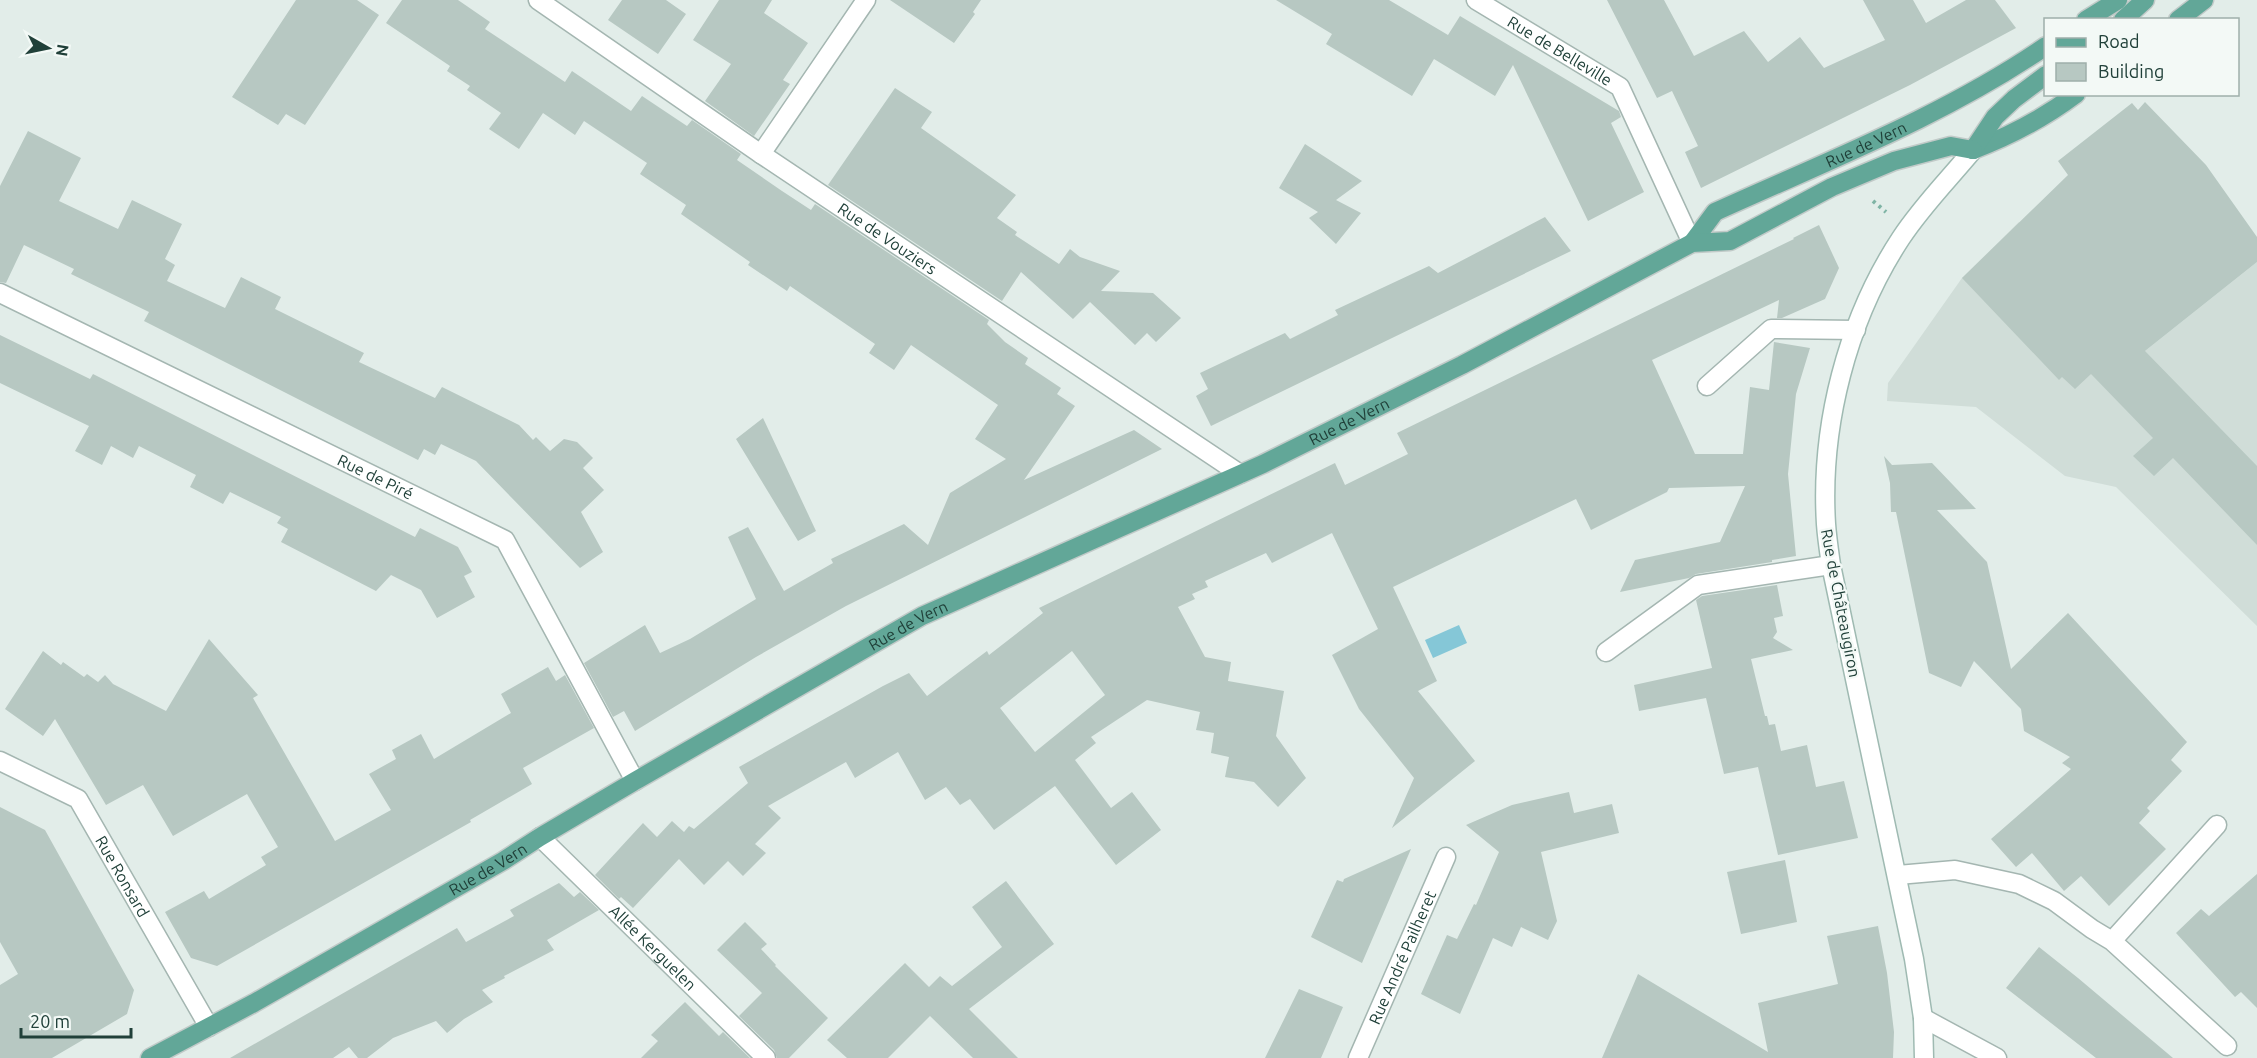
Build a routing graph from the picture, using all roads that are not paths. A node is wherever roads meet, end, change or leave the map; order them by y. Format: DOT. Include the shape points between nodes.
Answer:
graph roads {
  1 [pos="538,0"];
  2 [pos="866,0"];
  3 [pos="1476,0"];
  4 [pos="2118,0"];
  5 [pos="2145,0"];
  6 [pos="2204,0"];
  7 [pos="2089,18"];
  8 [pos="2125,18"];
  9 [pos="2181,18"];
  10 [pos="2044,47"];
  11 [pos="2044,76"];
  12 [pos="2073,96"];
  13 [pos="1973,150"];
  14 [pos="761,154"];
  15 [pos="1692,243"];
  16 [pos="0,293"];
  17 [pos="1856,330"];
  18 [pos="1707,386"];
  19 [pos="1240,474"];
  20 [pos="1831,565"];
  21 [pos="1606,652"];
  22 [pos="0,761"];
  23 [pos="635,781"];
  24 [pos="2217,825"];
  25 [pos="540,837"];
  26 [pos="1446,857"];
  27 [pos="1898,875"];
  28 [pos="2112,940"];
  29 [pos="1923,1018"];
  30 [pos="209,1027"];
  31 [pos="2227,1046"];
  32 [pos="152,1058"];
  33 [pos="766,1058"];
  34 [pos="1358,1058"];
  35 [pos="1924,1058"];
  36 [pos="1997,1058"];
  1 -- 14 [label="street, Rue de Vouziers"];
  2 -- 14 [label="street"];
  3 -- 15 [label="street, Rue de Belleville" via="1620,87"];
  4 -- 7 [label="main road"];
  5 -- 8 [label="main road"];
  6 -- 9 [label="main road"];
  10 -- 15 [label="main road, Rue de Vern" via="1934,113 1715,212"];
  11 -- 13 [label="main road" via="1995,117"];
  12 -- 13 [label="main road" via="2010,136"];
  13 -- 15 [label="main road, Rue de Vern" via="1951,146 1894,161 1832,187 1730,241"];
  13 -- 17 [label="street, Rue de Châteaugiron" via="1901,238 1868,298"];
  14 -- 19 [label="street, Rue de Vouziers"];
  15 -- 19 [label="main road, Rue de Vern" via="1462,365"];
  16 -- 23 [label="street, Rue de Piré" via="505,540"];
  17 -- 18 [label="street" via="1771,328"];
  17 -- 20 [label="street, Rue de Châteaugiron" via="1840,377 1827,462 1826,524"];
  19 -- 23 [label="main road, Rue de Vern" via="922,616"];
  20 -- 21 [label="street" via="1698,585"];
  20 -- 27 [label="street, Rue de Châteaugiron"];
  22 -- 30 [label="street, Rue Ronsard" via="78,799"];
  23 -- 25 [label="main road, Rue de Vern"];
  24 -- 28 [label="street"];
  25 -- 30 [label="main road, Rue de Vern"];
  25 -- 33 [label="street, Allée Kerguelen"];
  26 -- 34 [label="street, Rue André Pailheret"];
  27 -- 28 [label="street" via="1955,870 2019,884 2054,901"];
  27 -- 29 [label="street, Rue de Châteaugiron"];
  28 -- 31 [label="street"];
  29 -- 35 [label="street, Rue de Châteaugiron"];
  29 -- 36 [label="street"];
  30 -- 32 [label="main road, Rue de Vern"];
}
